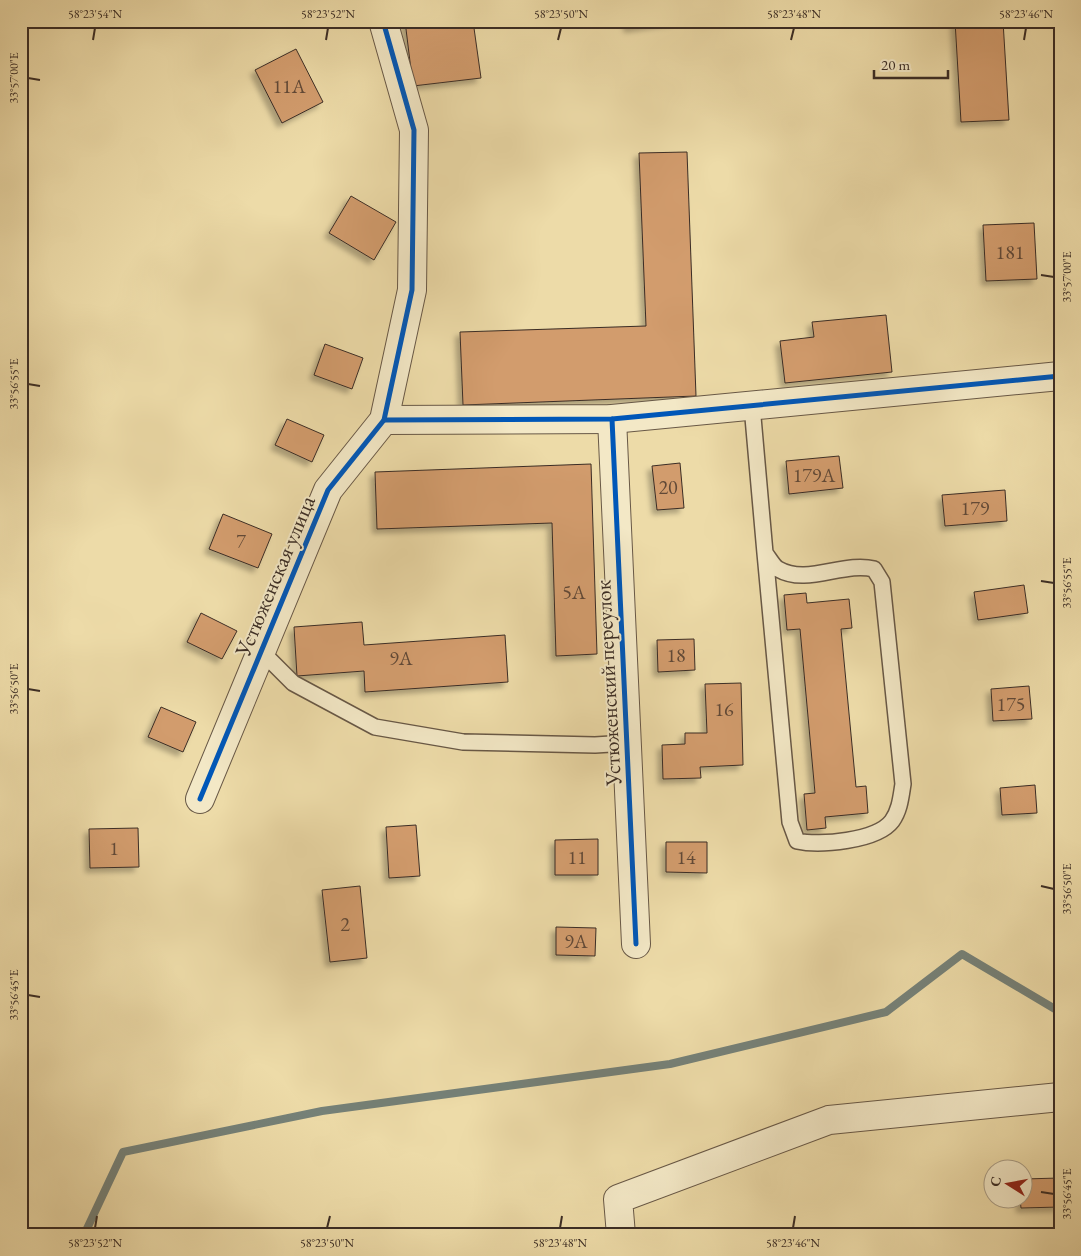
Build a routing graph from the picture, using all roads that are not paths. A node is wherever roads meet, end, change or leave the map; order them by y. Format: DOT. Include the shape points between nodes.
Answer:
graph roads {
  1 [pos="383,21"];
  2 [pos="1060,376"];
  3 [pos="752,406"];
  4 [pos="612,419"];
  5 [pos="384,420"];
  6 [pos="765,553"];
  7 [pos="261,650"];
  8 [pos="627,743"];
  9 [pos="200,799"];
  10 [pos="636,944"];
  11 [pos="1060,1096"];
  12 [pos="621,1235"];
  1 -- 5 [label="street, Устюженская улица" via="414,130 412,290"];
  2 -- 3 [label="street"];
  3 -- 4 [label="street"];
  3 -- 6 [label="lane"];
  4 -- 5 [label="street"];
  4 -- 8 [label="street, Устюженский переулок"];
  5 -- 7 [label="street, Устюженская улица" via="328,490"];
  6 -- 6 [label="lane" via="777,568 798,575 863,566 874,569 882,582 903,784 899,807 892,822 868,836 814,845 797,841 790,822"];
  7 -- 8 [label="lane" via="293,683 375,727 463,742"];
  7 -- 9 [label="street, Устюженская улица"];
  8 -- 10 [label="street, Устюженский переулок"];
  11 -- 12 [label="street" via="829,1120 618,1199"];
}
